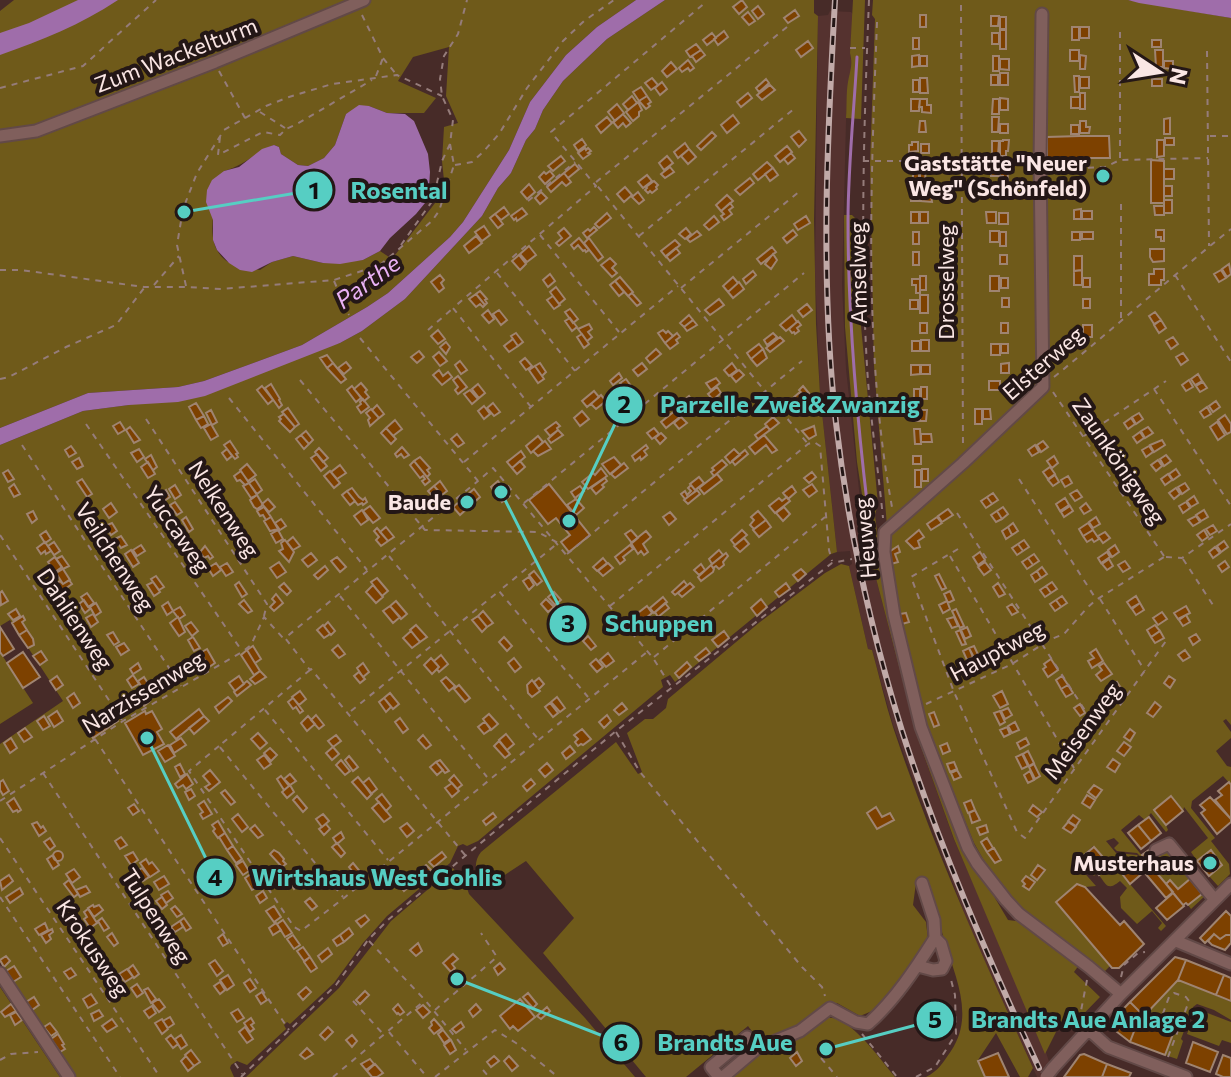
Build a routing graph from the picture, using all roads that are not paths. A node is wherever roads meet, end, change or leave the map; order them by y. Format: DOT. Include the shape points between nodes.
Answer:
graph roads {
  1 [pos="361,2"];
  2 [pos="1042,14"];
  3 [pos="0,136"];
  4 [pos="885,532"];
  5 [pos="1156,850"];
  6 [pos="922,883"];
  7 [pos="1231,884"];
  8 [pos="1215,900"];
  9 [pos="935,938"];
  10 [pos="1176,941"];
  11 [pos="1231,964"];
  12 [pos="918,966"];
  13 [pos="0,973"];
  14 [pos="1121,994"];
  15 [pos="1084,1026"];
  16 [pos="1050,1073"];
  17 [pos="69,1077"];
  18 [pos="721,1077"];
  19 [pos="1186,1077"];
  1 -- 3 [label="street, Zum Wackelturm" via="36,131"];
  2 -- 4 [label="street, Elsterweg" via="1046,384"];
  4 -- 14 [label="street, Heuweg" via="894,615 916,708 960,830 977,863 1019,914"];
  5 -- 8 [label="street" via="1169,844"];
  6 -- 9 [label="street"];
  7 -- 8 [label="street"];
  8 -- 10 [label="street"];
  9 -- 12 [label="street"];
  9 -- 12 [label="street" via="946,961 942,969"];
  10 -- 11 [label="street"];
  10 -- 14 [label="street"];
  12 -- 18 [label="street" via="868,1024 830,1008 800,1031 756,1049 747,1037 711,1067"];
  13 -- 17 [label="street"];
  14 -- 15 [label="street"];
  15 -- 16 [label="street"];
  15 -- 19 [label="street" via="1108,1047"];
}
